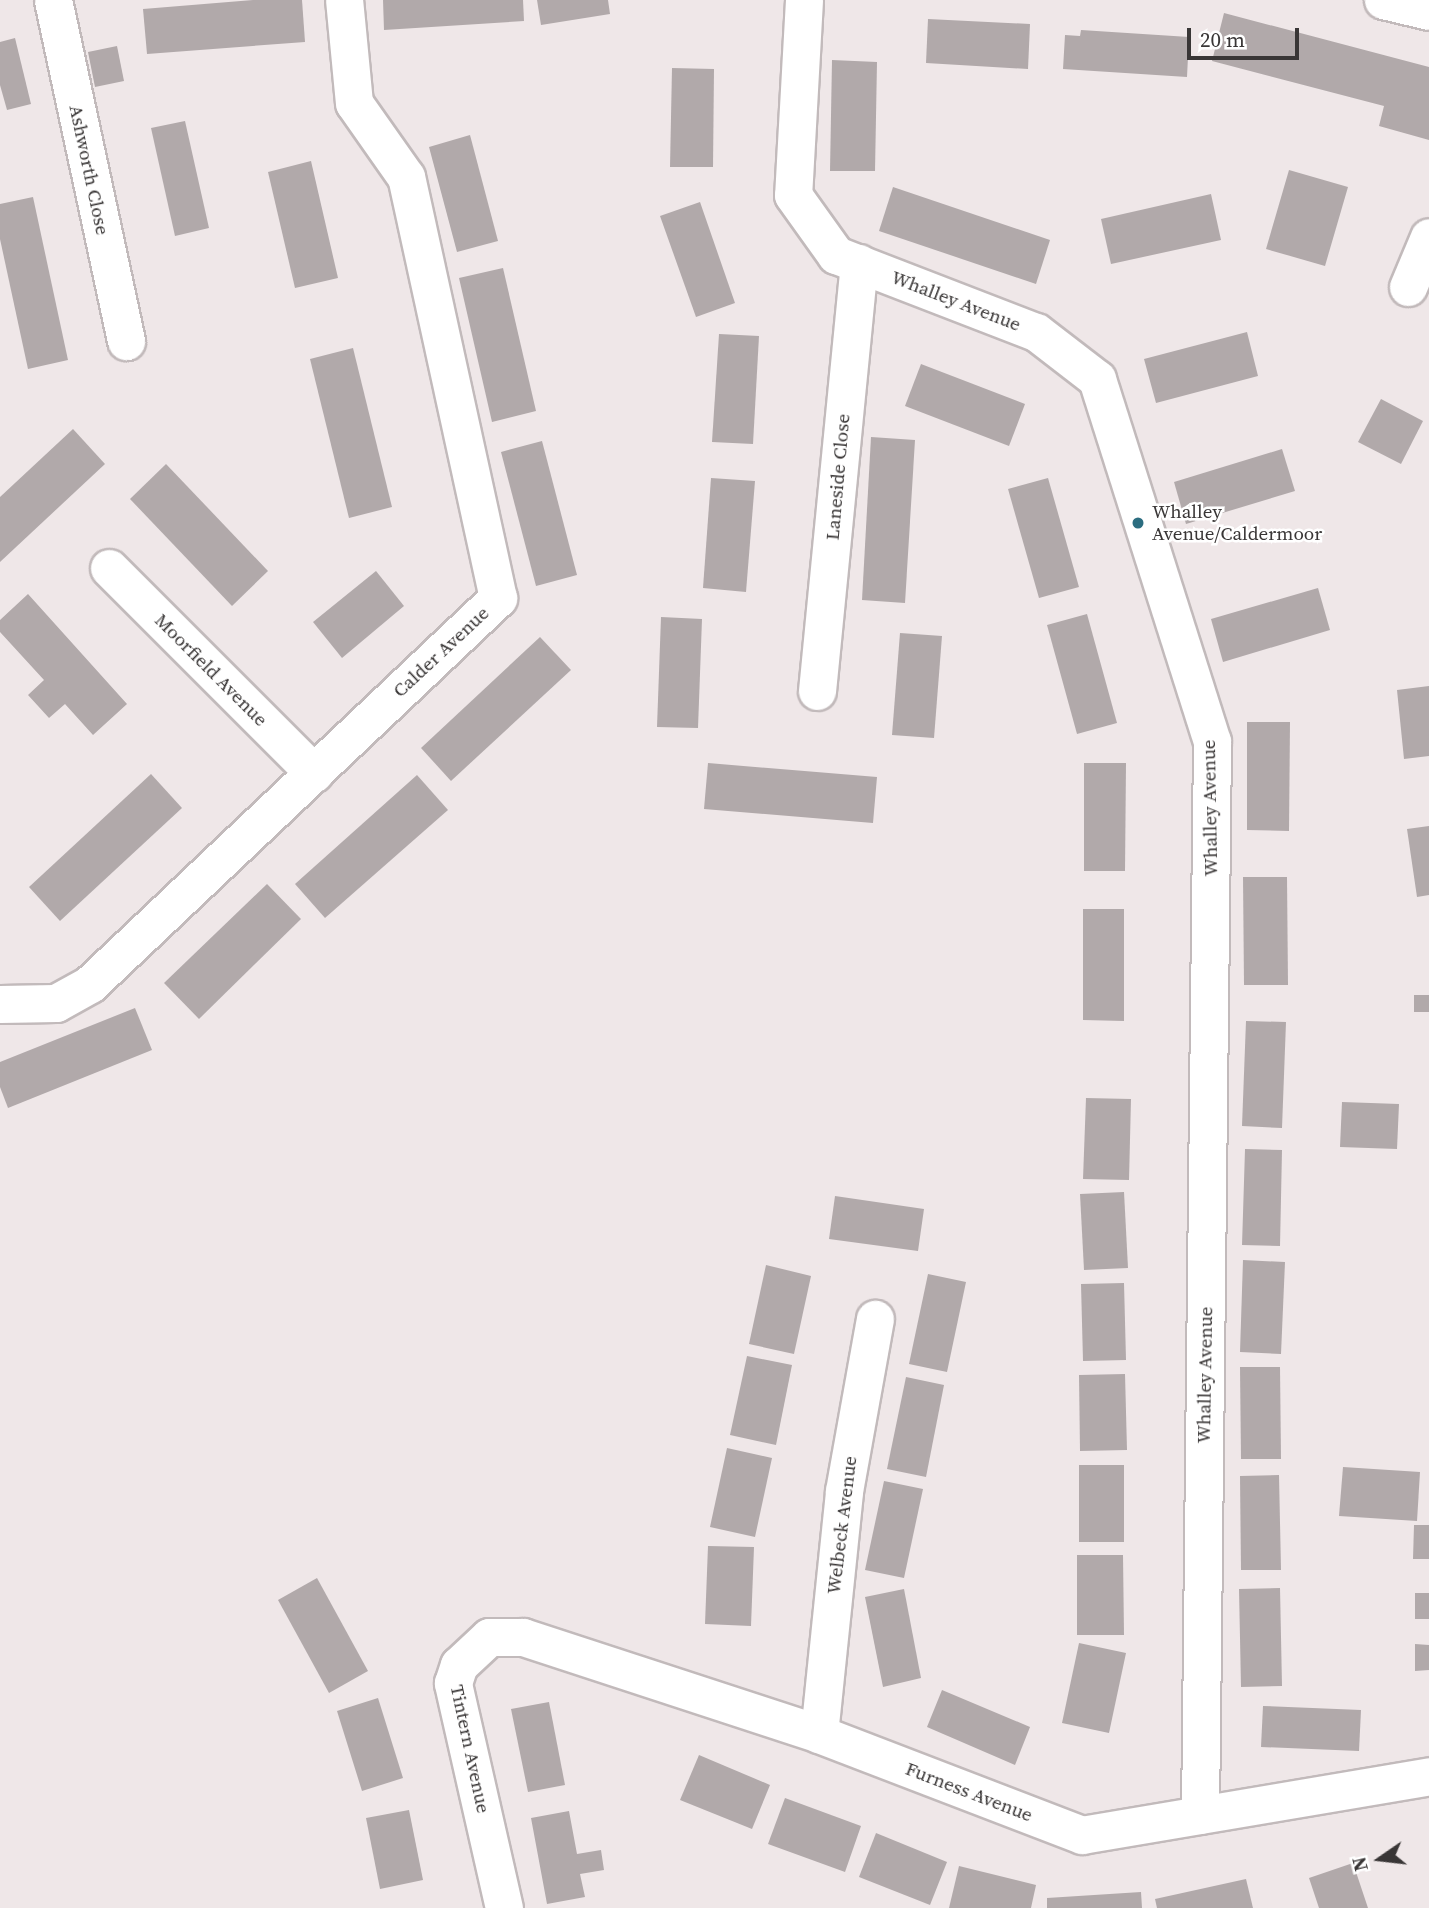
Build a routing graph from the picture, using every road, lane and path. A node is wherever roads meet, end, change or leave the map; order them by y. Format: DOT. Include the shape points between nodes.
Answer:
graph roads {
  1 [pos="52,0"];
  2 [pos="344,0"];
  3 [pos="804,0"];
  4 [pos="1383,0"];
  5 [pos="1429,11"];
  6 [pos="1429,237"];
  7 [pos="859,263"];
  8 [pos="1408,287"];
  9 [pos="126,341"];
  10 [pos="109,568"];
  11 [pos="817,691"];
  12 [pos="313,773"];
  13 [pos="0,1004"];
  14 [pos="875,1319"];
  15 [pos="523,1637"];
  16 [pos="819,1734"];
  17 [pos="1429,1776"];
  18 [pos="1200,1815"];
  19 [pos="504,1908"];
  1 -- 9 [label="street, Ashworth Close"];
  2 -- 12 [label="street, Calder Avenue" via="354,103 406,177 498,598"];
  3 -- 7 [label="street, Whalley Avenue" via="793,195 836,255"];
  4 -- 5 [label="street"];
  6 -- 8 [label="street"];
  7 -- 11 [label="street, Laneside Close"];
  7 -- 18 [label="street, Whalley Avenue" via="1036,332 1097,379 1212,741"];
  10 -- 12 [label="street, Moorfield Avenue"];
  12 -- 13 [label="street, Calder Avenue" via="90,984 56,1003"];
  14 -- 16 [label="street, Welbeck Avenue" via="845,1491"];
  15 -- 16 [label="street, Furness Avenue"];
  15 -- 19 [label="street, Tintern Avenue" via="489,1637 479,1643 458,1665 453,1683"];
  16 -- 18 [label="street, Furness Avenue" via="1082,1835"];
  17 -- 18 [label="street, Furness Avenue"];
}
